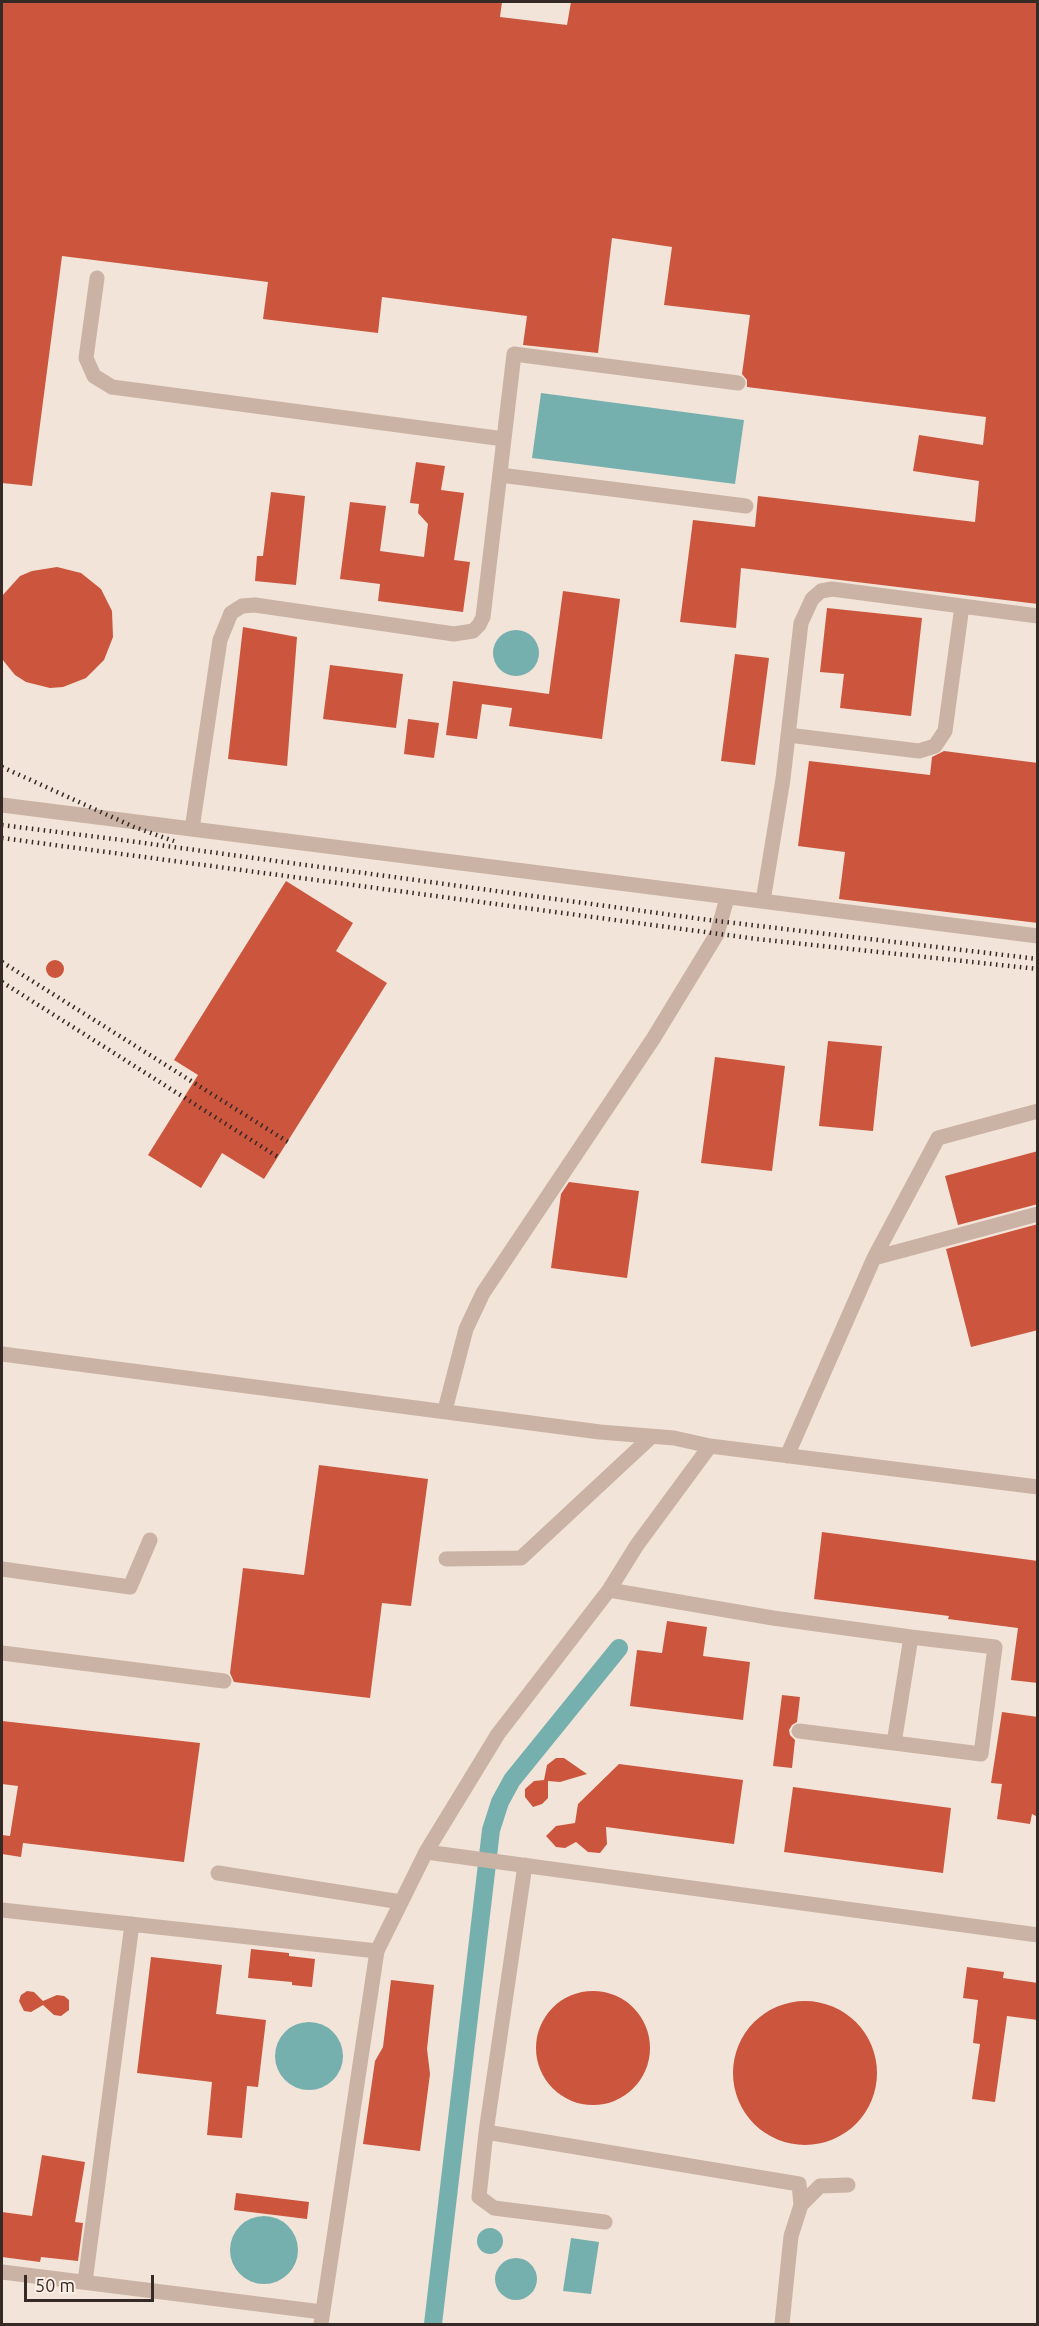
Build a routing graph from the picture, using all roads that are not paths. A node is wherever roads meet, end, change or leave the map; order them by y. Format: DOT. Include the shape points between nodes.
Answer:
graph roads {
  1 [pos="97,278"];
  2 [pos="738,383"];
  3 [pos="504,439"];
  4 [pos="500,475"];
  5 [pos="746,506"];
  6 [pos="962,606"];
  7 [pos="1038,616"];
  8 [pos="788,735"];
  9 [pos="2,805"];
  10 [pos="192,829"];
  11 [pos="727,898"];
  12 [pos="763,901"];
  13 [pos="1038,936"];
  14 [pos="1038,1111"];
  15 [pos="1038,1214"];
  16 [pos="874,1258"];
  17 [pos="2,1353"];
  18 [pos="445,1410"];
  19 [pos="651,1437"];
  20 [pos="710,1446"];
  21 [pos="787,1456"];
  22 [pos="1038,1487"];
  23 [pos="150,1540"];
  24 [pos="446,1559"];
  25 [pos="2,1569"];
  26 [pos="609,1590"];
  27 [pos="911,1637"];
  28 [pos="2,1653"];
  29 [pos="224,1682"];
  30 [pos="799,1731"];
  31 [pos="894,1743"];
  32 [pos="426,1852"];
  33 [pos="525,1865"];
  34 [pos="218,1873"];
  35 [pos="401,1902"];
  36 [pos="2,1910"];
  37 [pos="132,1924"];
  38 [pos="1038,1935"];
  39 [pos="377,1951"];
  40 [pos="486,2132"];
  41 [pos="848,2185"];
  42 [pos="801,2205"];
  43 [pos="605,2222"];
  44 [pos="2,2272"];
  45 [pos="86,2282"];
  46 [pos="322,2318"];
  47 [pos="782,2325"];
  1 -- 3 [label="lane" via="86,358 94,376 112,387"];
  2 -- 3 [label="lane" via="514,354"];
  3 -- 4 [label="lane"];
  4 -- 5 [label="lane"];
  4 -- 10 [label="lane" via="483,617 473,631 454,634 255,605 242,606 231,614 220,640"];
  6 -- 7 [label="lane"];
  6 -- 8 [label="lane" via="945,731 935,746 919,751"];
  6 -- 8 [label="lane" via="832,589 821,591 812,599 801,623"];
  8 -- 12 [label="lane"];
  9 -- 10 [label="lane"];
  10 -- 11 [label="lane"];
  11 -- 12 [label="lane"];
  11 -- 18 [label="lane" via="717,934 688,982 483,1293 466,1329"];
  12 -- 13 [label="lane"];
  14 -- 16 [label="lane" via="939,1138"];
  15 -- 16 [label="lane"];
  16 -- 21 [label="lane"];
  17 -- 18 [label="lane"];
  18 -- 19 [label="lane"];
  19 -- 20 [label="lane"];
  19 -- 24 [label="lane" via="521,1558"];
  20 -- 21 [label="lane"];
  20 -- 26 [label="lane"];
  21 -- 22 [label="lane"];
  23 -- 25 [label="lane" via="130,1587"];
  26 -- 27 [label="lane"];
  26 -- 32 [label="lane" via="498,1734"];
  27 -- 31 [label="lane"];
  27 -- 31 [label="lane" via="995,1647 981,1754"];
  28 -- 29 [label="lane"];
  30 -- 31 [label="lane"];
  32 -- 33 [label="lane"];
  32 -- 35 [label="lane"];
  33 -- 38 [label="lane"];
  33 -- 40 [label="lane"];
  34 -- 35 [label="lane"];
  35 -- 39 [label="lane"];
  36 -- 37 [label="lane"];
  37 -- 39 [label="lane"];
  37 -- 45 [label="lane"];
  39 -- 46 [label="lane"];
  40 -- 42 [label="lane" via="799,2184"];
  40 -- 43 [label="lane" via="479,2198 494,2208"];
  41 -- 42 [label="lane" via="820,2186"];
  42 -- 47 [label="lane" via="791,2236"];
  44 -- 45 [label="lane"];
  45 -- 46 [label="lane"];
}
